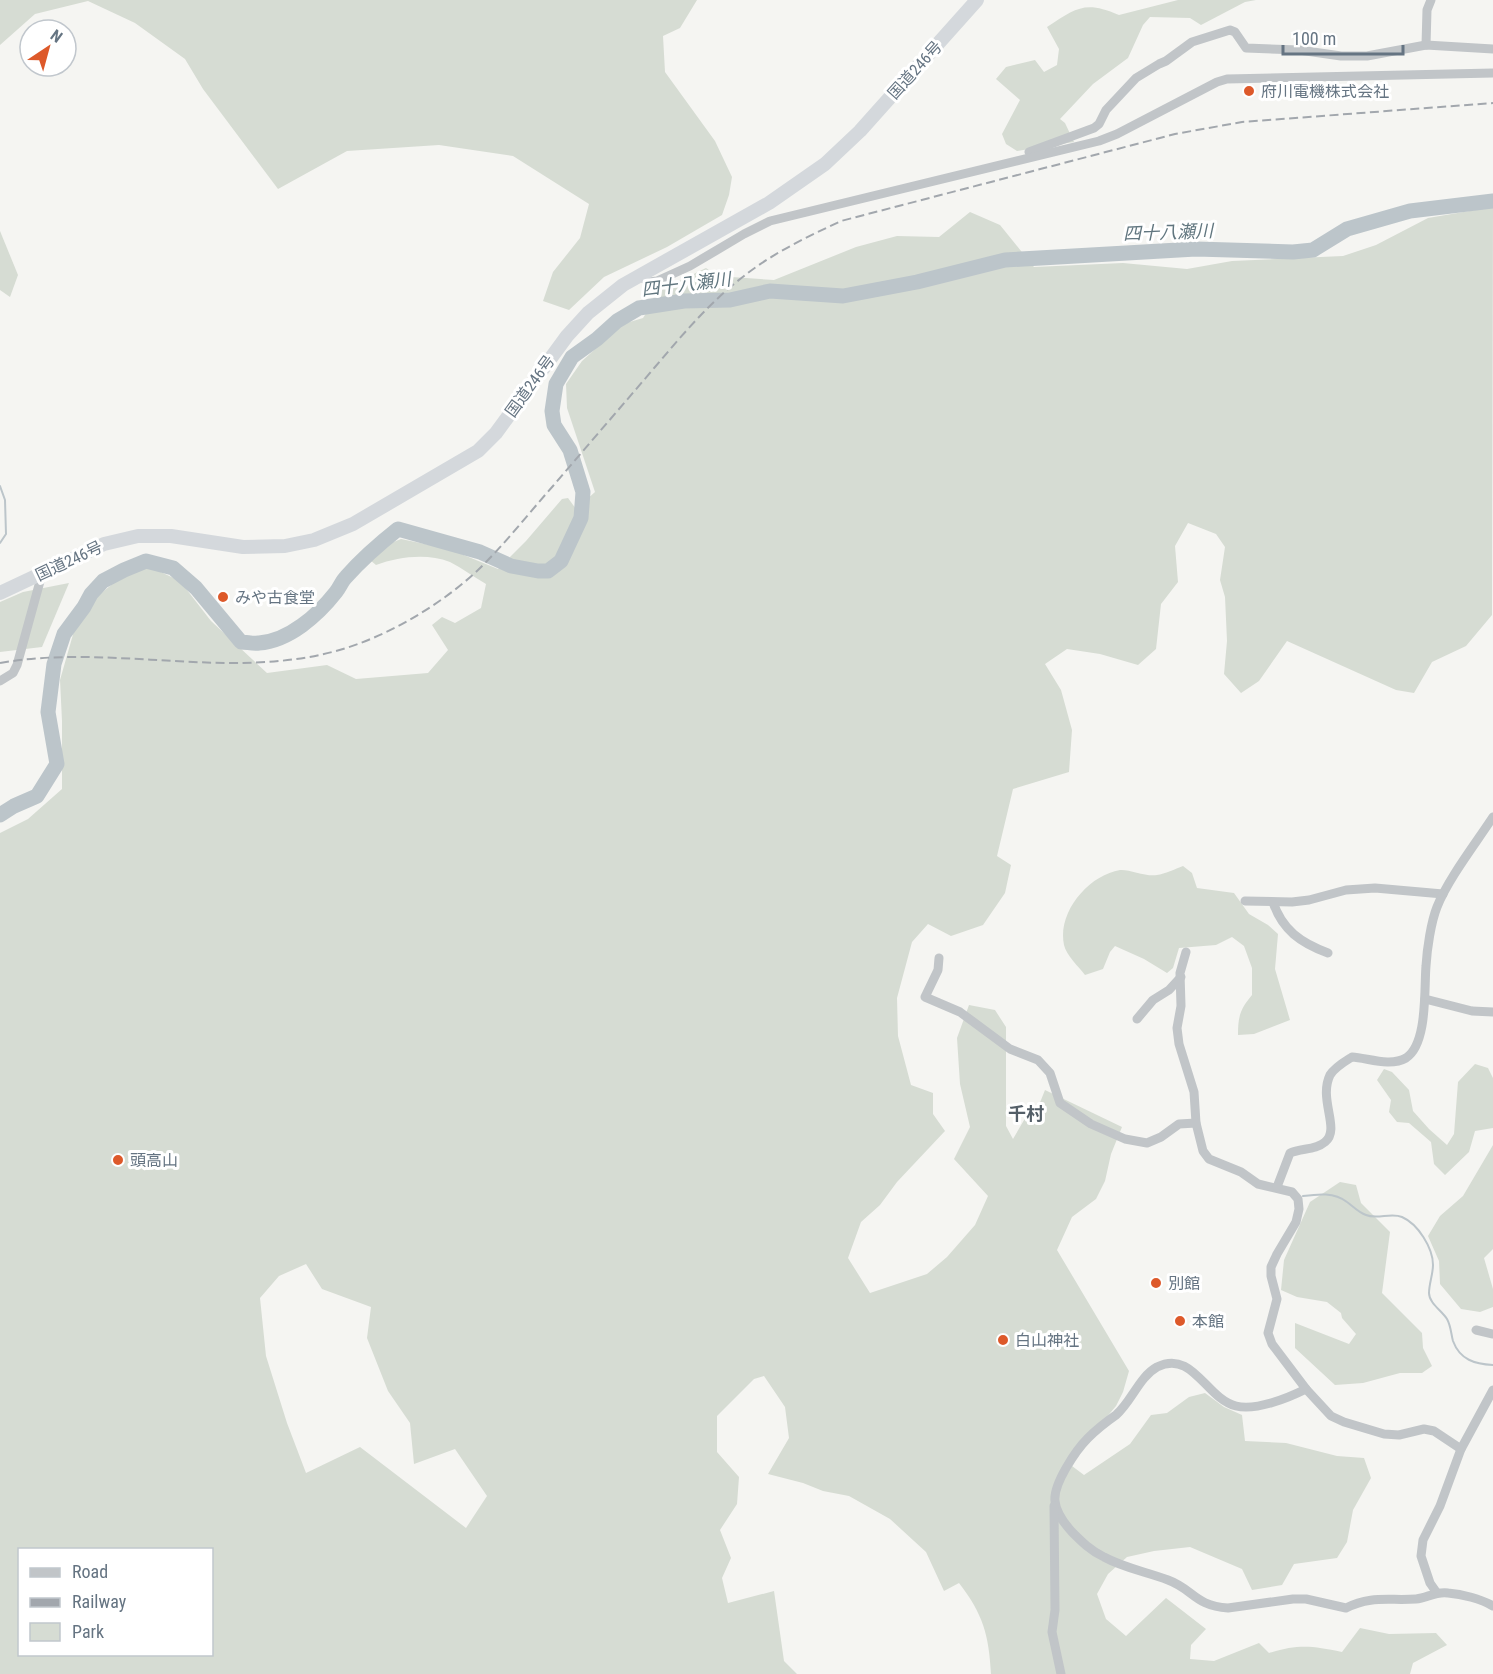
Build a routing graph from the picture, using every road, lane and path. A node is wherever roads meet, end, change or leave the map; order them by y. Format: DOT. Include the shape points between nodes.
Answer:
graph roads {
  1 [pos="976,0"];
  2 [pos="1431,0"];
  3 [pos="1426,45"];
  4 [pos="1493,49"];
  5 [pos="1493,73"];
  6 [pos="1018,160"];
  7 [pos="638,275"];
  8 [pos="42,574"];
  9 [pos="0,593"];
  10 [pos="0,681"];
  11 [pos="1493,817"];
  12 [pos="1443,894"];
  13 [pos="1245,901"];
  14 [pos="1273,902"];
  15 [pos="1186,952"];
  16 [pos="1328,953"];
  17 [pos="939,958"];
  18 [pos="1181,977"];
  19 [pos="1425,999"];
  20 [pos="1493,1012"];
  21 [pos="1137,1019"];
  22 [pos="1196,1123"];
  23 [pos="1277,1187"];
  24 [pos="1476,1330"];
  25 [pos="1493,1334"];
  26 [pos="1306,1389"];
  27 [pos="1493,1390"];
  28 [pos="1461,1449"];
  29 [pos="1054,1503"];
  30 [pos="1437,1593"];
  31 [pos="1493,1606"];
  32 [pos="1060,1674"];
  1 -- 7 [label="highway, 国道246号" via="860,131 825,164 769,203"];
  2 -- 3 [label="street" via="1426,10"];
  3 -- 4 [label="street"];
  3 -- 6 [label="street" via="1367,56 1341,56 1246,48 1230,30 1184,46 1166,62 1136,78 1094,128 1025,153"];
  5 -- 6 [label="street" via="1227,79 1099,141"];
  6 -- 7 [label="street" via="770,221 657,281 649,282"];
  7 -- 8 [label="highway, 国道246号" via="578,324 496,433 478,451 353,524 314,540 267,547 138,536 104,544"];
  8 -- 9 [label="highway, 国道246号"];
  8 -- 10 [label="street" via="15,671"];
  11 -- 12 [label="street"];
  12 -- 14 [label="street" via="1375,888"];
  12 -- 19 [label="street" via="1436,909 1426,964"];
  13 -- 14 [label="street"];
  14 -- 16 [label="street" via="1277,915 1295,937"];
  15 -- 18 [label="street"];
  17 -- 22 [label="street" via="938,970 925,997 960,1012 1010,1049 1038,1060 1050,1073 1060,1103 1073,1113 1137,1142 1154,1141 1179,1124"];
  18 -- 21 [label="street"];
  18 -- 22 [label="street" via="1177,1028 1194,1092"];
  19 -- 20 [label="street"];
  19 -- 23 [label="street" via="1419,1039 1406,1058 1391,1062 1352,1057 1331,1074 1325,1089 1333,1128 1329,1137 1318,1146 1290,1153"];
  22 -- 23 [label="street" via="1209,1159 1258,1184"];
  23 -- 26 [label="street" via="1296,1195 1299,1209 1271,1267 1277,1299 1269,1338"];
  24 -- 25 [label="street"];
  26 -- 28 [label="street" via="1323,1409 1344,1422 1399,1436 1424,1429 1434,1431"];
  26 -- 29 [label="street" via="1273,1402 1239,1407 1212,1392 1179,1363 1158,1367 1120,1411 1086,1440 1059,1483"];
  27 -- 28 [label="street"];
  28 -- 30 [label="street" via="1423,1540 1421,1556"];
  29 -- 30 [label="street" via="1062,1521 1083,1544 1127,1567 1171,1581 1208,1605 1228,1608 1306,1599 1346,1608 1359,1601 1415,1599"];
  29 -- 32 [label="street" via="1052,1632"];
  30 -- 31 [label="street"];
}
